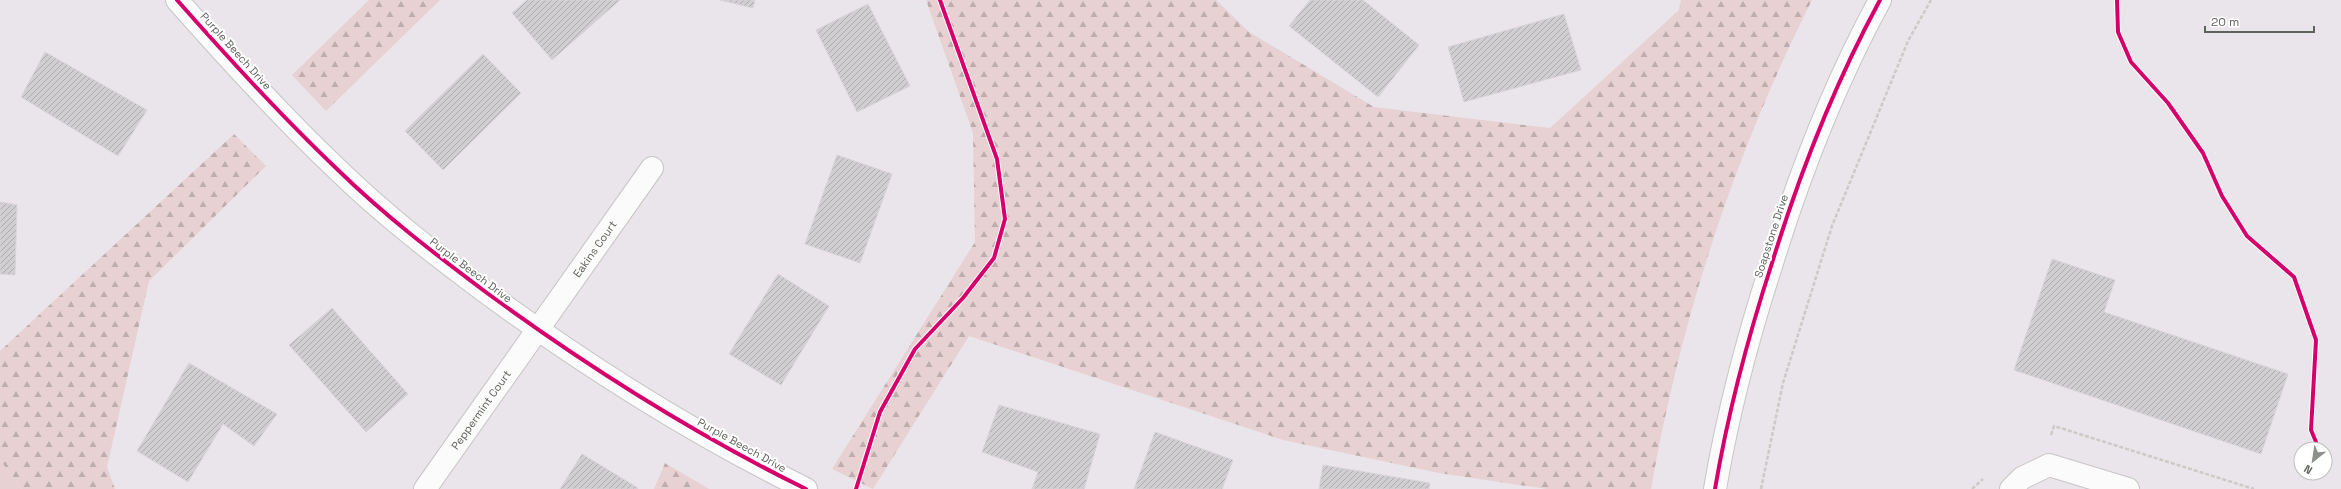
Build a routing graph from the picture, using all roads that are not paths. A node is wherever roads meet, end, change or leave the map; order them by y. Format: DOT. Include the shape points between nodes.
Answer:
graph roads {
  1 [pos="177,0"];
  2 [pos="1880,0"];
  3 [pos="652,168"];
  4 [pos="538,330"];
  5 [pos="425,489"];
  6 [pos="806,489"];
  7 [pos="1715,489"];
  8 [pos="2011,489"];
  9 [pos="2128,489"];
  1 -- 4 [label="street, Purple Beech Drive" via="246,78 339,171 422,245"];
  2 -- 7 [label="street, Soapstone Drive" via="1829,107 1791,201 1750,329"];
  3 -- 4 [label="street, Eakins Court"];
  4 -- 5 [label="street, Peppermint Court"];
  4 -- 6 [label="street, Purple Beech Drive" via="638,397 758,466"];
  8 -- 9 [label="street" via="2022,478 2049,465"];
}
